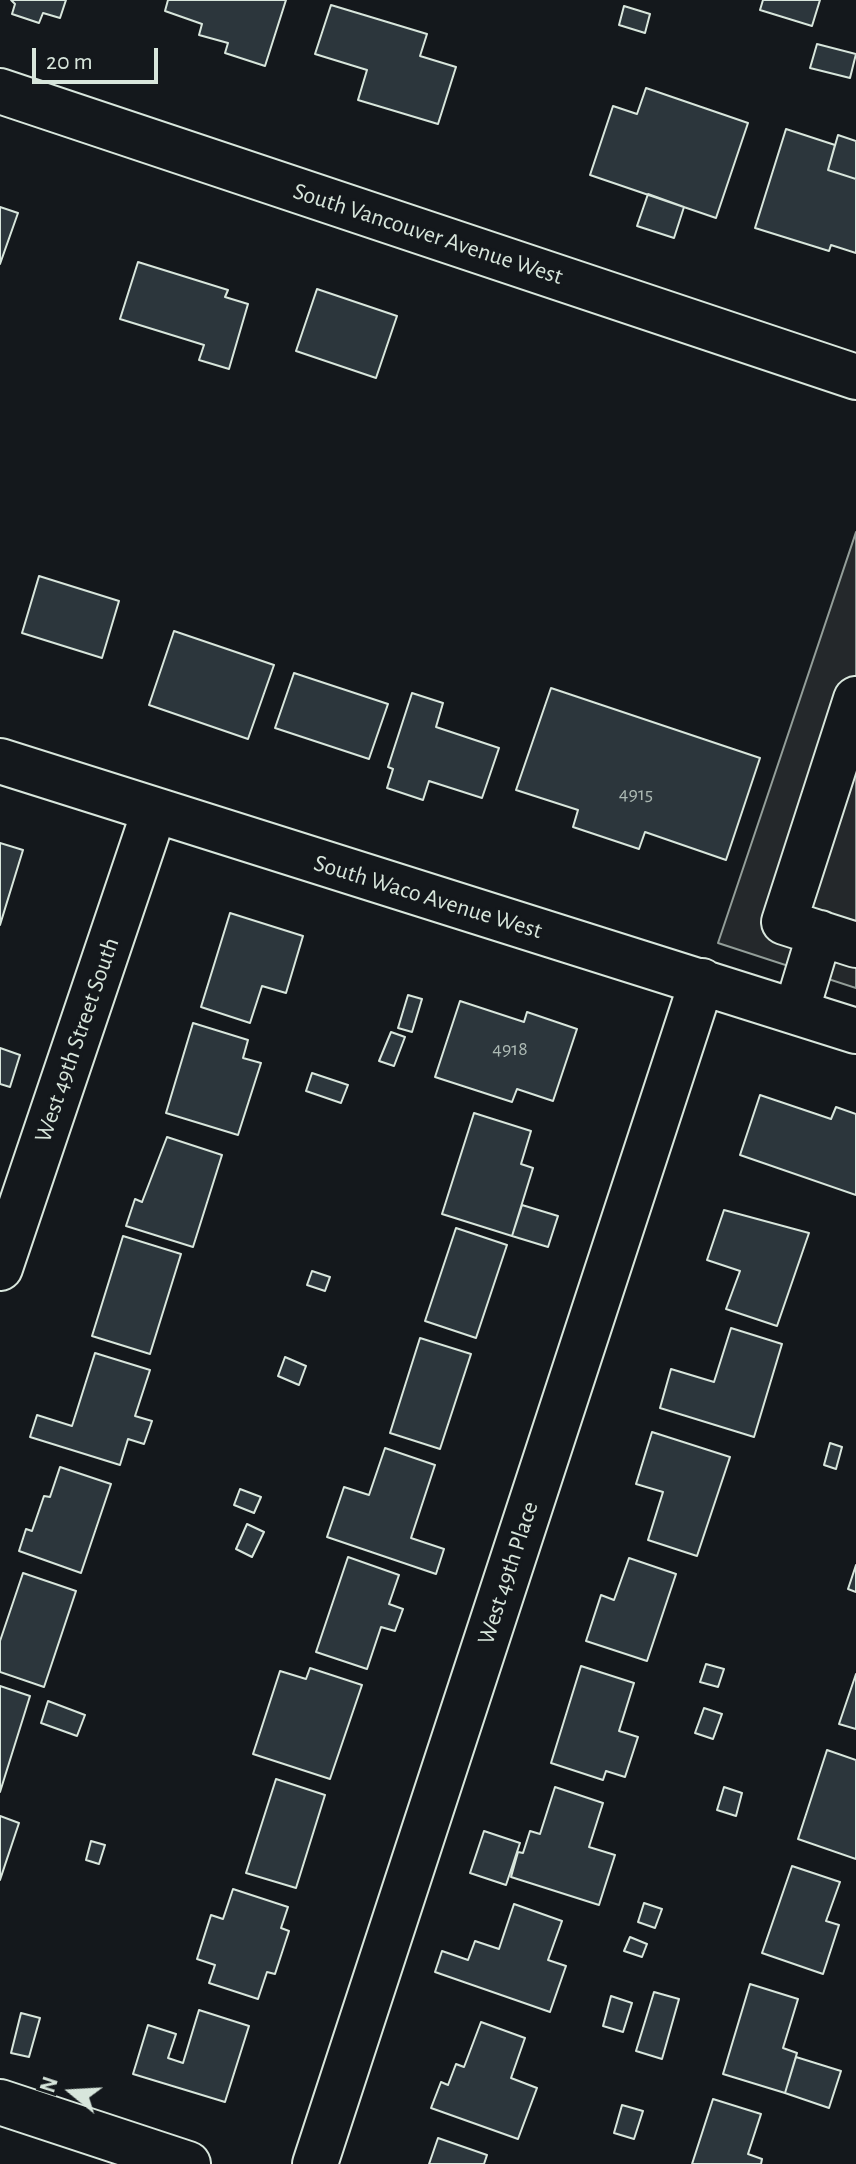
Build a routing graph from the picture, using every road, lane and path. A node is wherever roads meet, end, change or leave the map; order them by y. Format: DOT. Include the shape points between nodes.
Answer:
graph roads {
  1 [pos="0,91"];
  2 [pos="856,377"];
  3 [pos="856,699"];
  4 [pos="0,761"];
  5 [pos="154,812"];
  6 [pos="838,939"];
  7 [pos="702,981"];
  8 [pos="796,1012"];
  9 [pos="856,1031"];
  10 [pos="0,1268"];
  11 [pos="0,2102"];
  12 [pos="188,2164"];
  13 [pos="315,2164"];
  1 -- 2 [label="street, South Vancouver Avenue West"];
  3 -- 6 [label="street" via="784,922"];
  4 -- 5 [label="street, South Waco Avenue West"];
  5 -- 7 [label="street, South Waco Avenue West"];
  5 -- 10 [label="street, West 49th Street South"];
  6 -- 8 [label="street"];
  7 -- 8 [label="street, South Waco Avenue West"];
  7 -- 13 [label="street, West 49th Place"];
  8 -- 9 [label="street, South Waco Avenue West"];
  11 -- 12 [label="street"];
}
